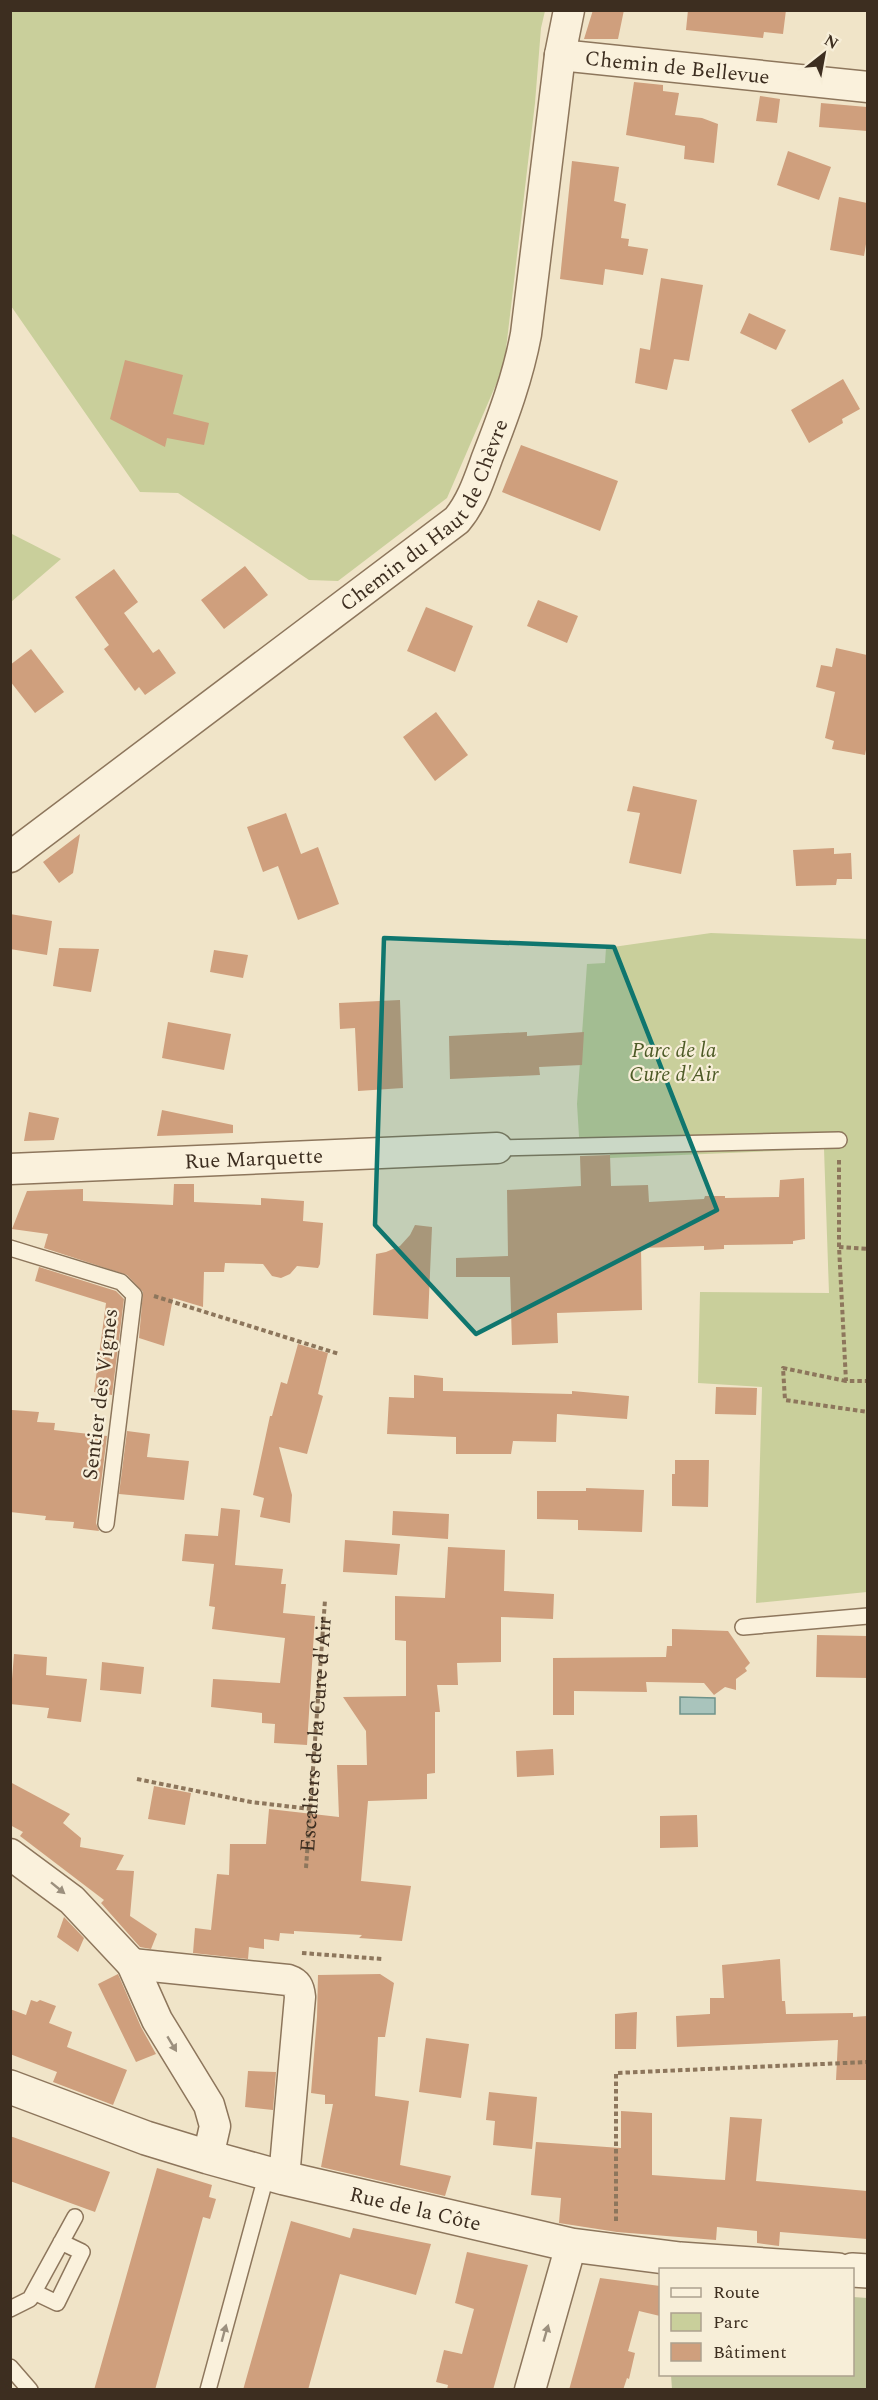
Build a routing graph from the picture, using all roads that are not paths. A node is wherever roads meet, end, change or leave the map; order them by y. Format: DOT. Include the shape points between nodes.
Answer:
graph roads {
  1 [pos="569,10"];
  2 [pos="560,55"];
  3 [pos="867,87"];
  4 [pos="10,856"];
  5 [pos="839,1140"];
  6 [pos="497,1148"];
  7 [pos="11,1172"];
  8 [pos="10,1248"];
  9 [pos="106,1524"];
  10 [pos="867,1616"];
  11 [pos="744,1627"];
  12 [pos="10,1854"];
  13 [pos="132,1964"];
  14 [pos="10,2087"];
  15 [pos="208,2157"];
  16 [pos="276,2175"];
  17 [pos="75,2217"];
  18 [pos="61,2242"];
  19 [pos="571,2245"];
  20 [pos="809,2268"];
  21 [pos="34,2292"];
  22 [pos="10,2309"];
  23 [pos="10,2367"];
  24 [pos="30,2390"];
  25 [pos="208,2390"];
  26 [pos="530,2390"];
  1 -- 2 [label="street, Chemin du Haut de Chèvre"];
  2 -- 3 [label="street, Chemin de Bellevue"];
  2 -- 4 [label="street, Chemin du Haut de Chèvre" via="520,363 464,511"];
  5 -- 6 [label="lane"];
  6 -- 7 [label="street, Rue Marquette"];
  8 -- 9 [label="lane, Sentier des Vignes" via="121,1282 134,1295"];
  10 -- 11 [label="lane"];
  12 -- 13 [label="street, one-way" via="72,1900"];
  13 -- 15 [label="street, one-way" via="157,2020 209,2105 215,2126"];
  13 -- 16 [label="street" via="297,1984 300,1997"];
  14 -- 15 [label="street, Rue de la Côte"];
  15 -- 16 [label="street, Rue de la Côte"];
  16 -- 19 [label="street, Rue de la Côte"];
  25 -- 16 [label="lane, one-way"];
  17 -- 18 [label="lane"];
  18 -- 21 [label="lane"];
  18 -- 21 [label="lane" via="82,2252 57,2303"];
  19 -- 20 [label="street, Rue de la Côte" via="680,2259"];
  26 -- 19 [label="street, one-way"];
  21 -- 22 [label="lane" via="30,2299"];
  23 -- 24 [label="lane"];
}
